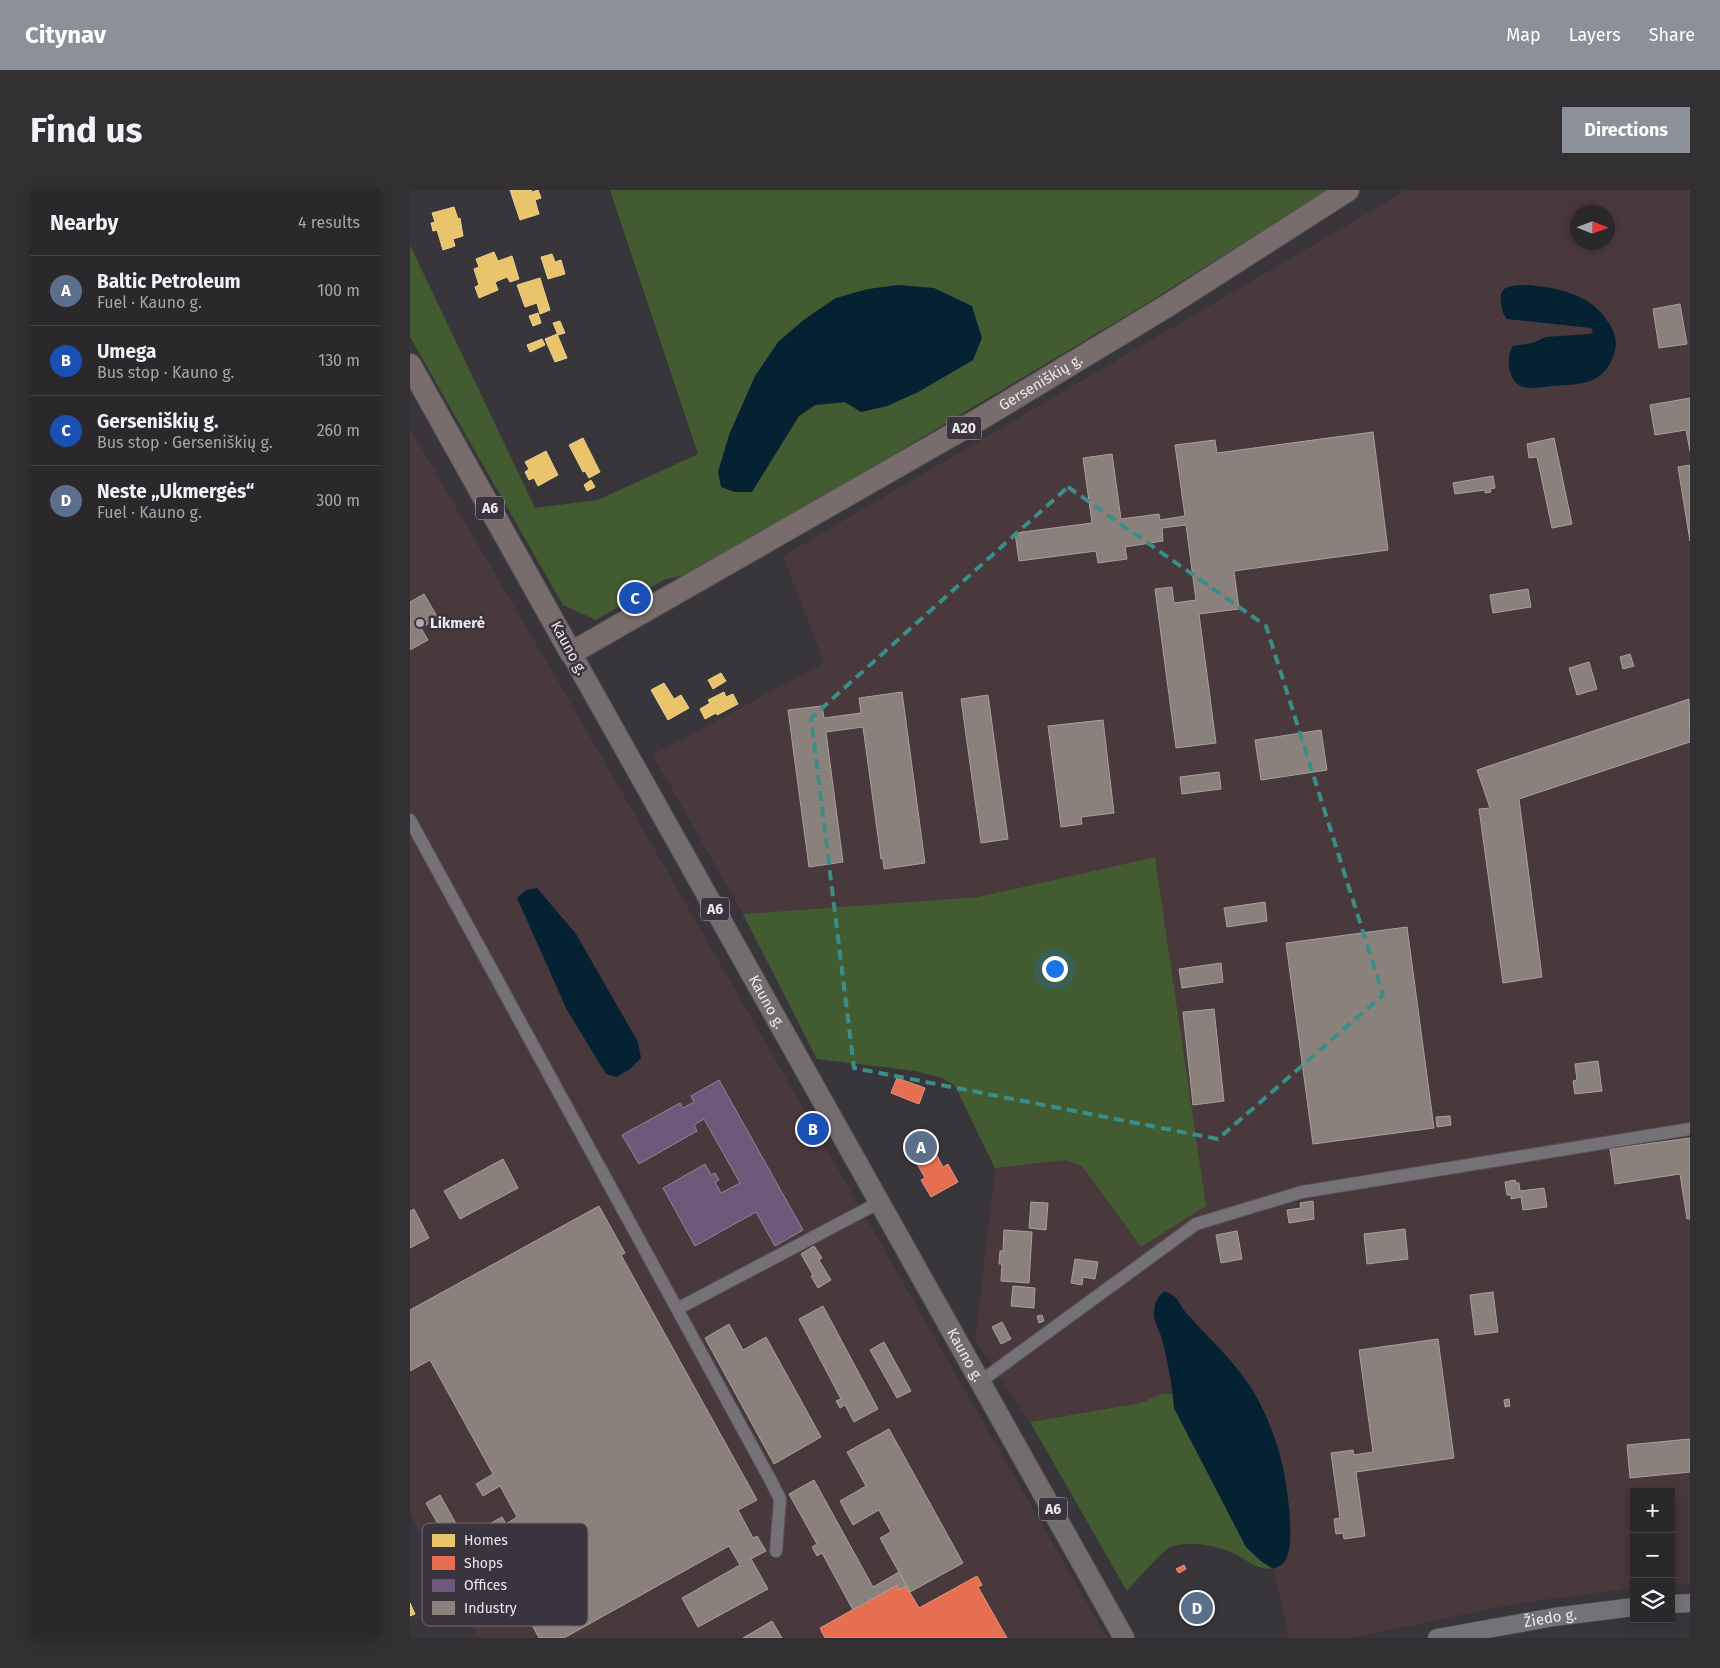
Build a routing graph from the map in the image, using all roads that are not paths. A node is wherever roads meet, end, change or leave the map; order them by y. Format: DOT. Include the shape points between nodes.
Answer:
graph roads {
  1 [pos="1348,190"];
  2 [pos="410,365"];
  3 [pos="571,653"];
  4 [pos="410,820"];
  5 [pos="1690,1129"];
  6 [pos="880,1202"];
  7 [pos="677,1309"];
  8 [pos="981,1382"];
  9 [pos="776,1551"];
  10 [pos="1690,1603"];
  11 [pos="1675,1604"];
  12 [pos="1630,1608"];
  13 [pos="1124,1638"];
  14 [pos="1437,1638"];
  1 -- 3 [label="highway, Gerseniškių g. / A20" via="1167,306 988,414"];
  2 -- 3 [label="highway, Kauno g. / A6"];
  3 -- 6 [label="main road, Kauno g. / A6"];
  4 -- 7 [label="street"];
  5 -- 8 [label="street" via="1302,1192 1196,1224"];
  6 -- 7 [label="street"];
  6 -- 8 [label="main road, Kauno g. / A6"];
  7 -- 9 [label="street" via="780,1499"];
  8 -- 13 [label="main road, Kauno g. / A6"];
  10 -- 11 [label="street"];
  12 -- 14 [label="street, Žiedo g." via="1554,1616"];
}
